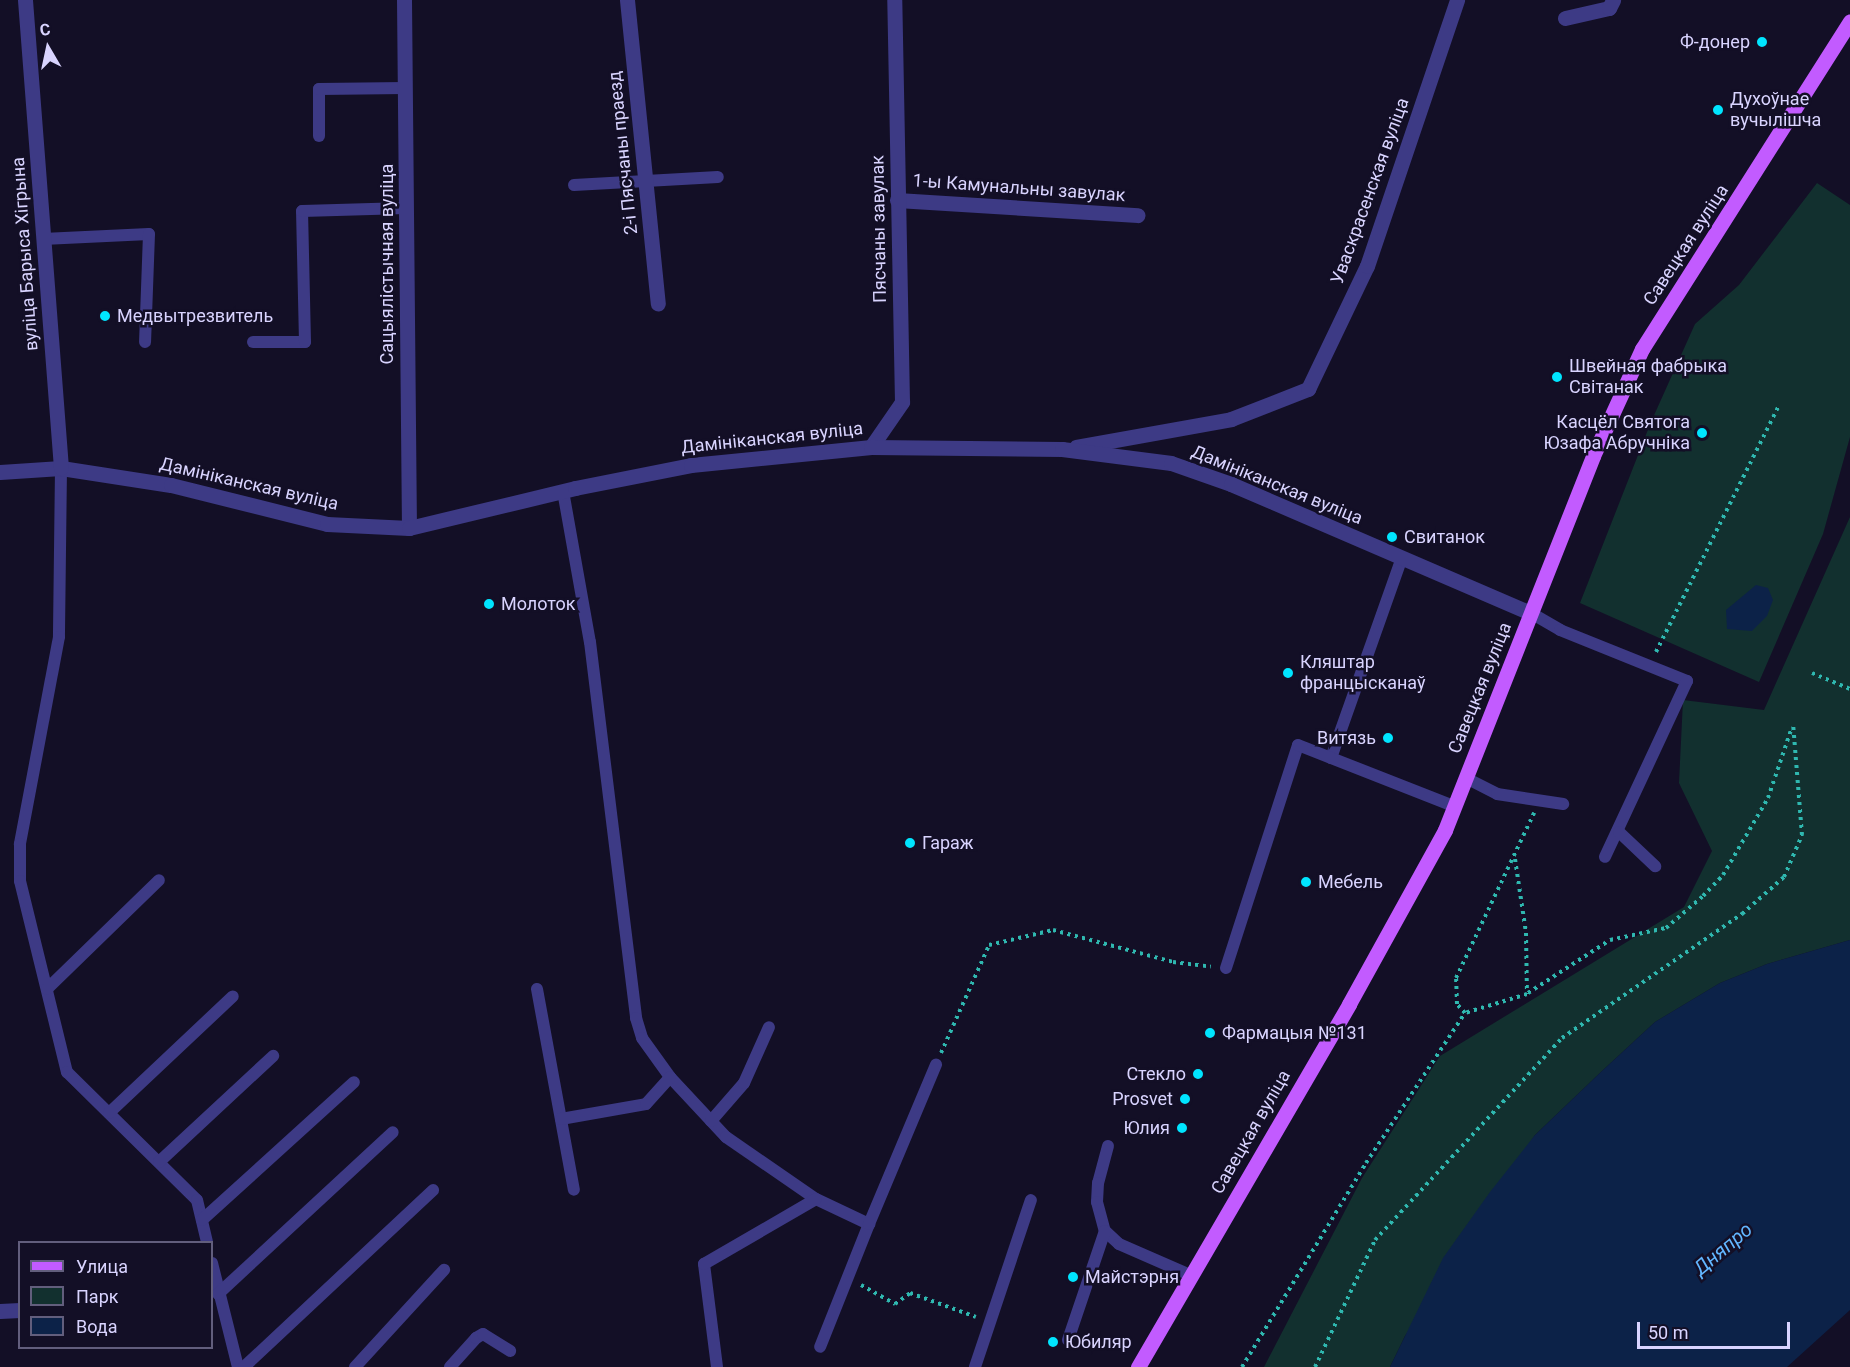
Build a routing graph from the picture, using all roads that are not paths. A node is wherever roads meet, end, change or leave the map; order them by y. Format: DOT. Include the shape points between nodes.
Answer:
graph roads {
  1 [pos="25,0"];
  2 [pos="404,0"];
  3 [pos="627,0"];
  4 [pos="894,0"];
  5 [pos="1457,0"];
  6 [pos="1613,0"];
  7 [pos="1565,18"];
  8 [pos="1850,21"];
  9 [pos="405,88"];
  10 [pos="319,136"];
  11 [pos="718,177"];
  12 [pos="645,181"];
  13 [pos="574,185"];
  14 [pos="897,200"];
  15 [pos="406,208"];
  16 [pos="1138,215"];
  17 [pos="43,239"];
  18 [pos="658,303"];
  19 [pos="146,342"];
  20 [pos="253,342"];
  21 [pos="871,447"];
  22 [pos="1062,449"];
  23 [pos="61,468"];
  24 [pos="0,472"];
  25 [pos="563,491"];
  26 [pos="408,528"];
  27 [pos="1402,557"];
  28 [pos="1531,613"];
  29 [pos="1331,758"];
  30 [pos="1466,778"];
  31 [pos="1563,804"];
  32 [pos="1454,806"];
  33 [pos="1619,832"];
  34 [pos="1605,857"];
  35 [pos="1655,866"];
  36 [pos="159,880"];
  37 [pos="1226,968"];
  38 [pos="47,989"];
  39 [pos="537,989"];
  40 [pos="233,996"];
  41 [pos="769,1027"];
  42 [pos="273,1056"];
  43 [pos="936,1065"];
  44 [pos="669,1077"];
  45 [pos="354,1082"];
  46 [pos="109,1113"];
  47 [pos="561,1119"];
  48 [pos="711,1121"];
  49 [pos="393,1132"];
  50 [pos="1108,1146"];
  51 [pos="159,1162"];
  52 [pos="433,1190"];
  53 [pos="574,1190"];
  54 [pos="816,1199"];
  55 [pos="1031,1200"];
  56 [pos="202,1220"];
  57 [pos="869,1224"];
  58 [pos="1105,1231"];
  59 [pos="207,1241"];
  60 [pos="213,1268"];
  61 [pos="444,1270"];
  62 [pos="1190,1275"];
  63 [pos="218,1294"];
  64 [pos="18,1310"];
  65 [pos="0,1311"];
  66 [pos="1068,1340"];
  67 [pos="820,1347"];
  68 [pos="510,1351"];
  69 [pos="238,1367"];
  70 [pos="244,1367"];
  71 [pos="355,1367"];
  72 [pos="450,1367"];
  73 [pos="717,1367"];
  74 [pos="975,1367"];
  75 [pos="1138,1367"];
  1 -- 17 [label="street, вуліца Барыса Хігрына"];
  2 -- 9 [label="street, Сацыялістычная вуліца"];
  3 -- 12 [label="street, 2-і Пясчаны праезд"];
  4 -- 14 [label="street, Пясчаны завулак"];
  5 -- 22 [label="street, Уваскрасенская вуліца" via="1367,266 1308,389 1231,419"];
  6 -- 7 [label="street" via="1609,8"];
  8 -- 28 [label="main road, Савецкая вуліца" via="1642,349 1593,456"];
  9 -- 10 [label="lane" via="320,89"];
  9 -- 15 [label="street, Сацыялістычная вуліца"];
  11 -- 12 [label="lane"];
  12 -- 13 [label="lane"];
  12 -- 18 [label="street, 2-і Пясчаны праезд"];
  14 -- 16 [label="street, 1-ы Камунальны завулак"];
  14 -- 21 [label="street, Пясчаны завулак" via="902,402"];
  15 -- 20 [label="lane" via="302,211 305,342"];
  15 -- 26 [label="street, Сацыялістычная вуліца"];
  17 -- 19 [label="lane" via="149,234"];
  17 -- 23 [label="street, вуліца Барыса Хігрына"];
  21 -- 22 [label="street, Дамініканская вуліца"];
  21 -- 25 [label="street, Дамініканская вуліца" via="691,465"];
  22 -- 27 [label="street, Дамініканская вуліца" via="1171,463 1231,484"];
  23 -- 24 [label="street, Дамініканская вуліца"];
  23 -- 26 [label="street, Дамініканская вуліца" via="171,485 327,524"];
  23 -- 38 [label="lane" via="59,637 20,844 20,881"];
  25 -- 26 [label="street, Дамініканская вуліца"];
  25 -- 44 [label="lane" via="590,642 636,1018 642,1038"];
  27 -- 28 [label="street, Дамініканская вуліца"];
  27 -- 29 [label="lane"];
  28 -- 30 [label="main road, Савецкая вуліца"];
  28 -- 33 [label="lane" via="1560,630 1687,681"];
  29 -- 32 [label="lane"];
  29 -- 37 [label="lane" via="1298,745"];
  30 -- 31 [label="lane" via="1497,794"];
  30 -- 32 [label="main road, Савецкая вуліца"];
  32 -- 62 [label="main road, Савецкая вуліца" via="1349,1004"];
  33 -- 34 [label="lane"];
  33 -- 35 [label="lane"];
  36 -- 38 [label="lane"];
  38 -- 46 [label="lane" via="67,1072"];
  39 -- 47 [label="lane"];
  40 -- 46 [label="lane"];
  41 -- 48 [label="lane" via="744,1083"];
  42 -- 51 [label="lane"];
  43 -- 57 [label="lane"];
  44 -- 47 [label="lane" via="646,1104"];
  44 -- 48 [label="lane"];
  45 -- 56 [label="lane"];
  46 -- 51 [label="lane"];
  47 -- 53 [label="lane"];
  48 -- 54 [label="lane" via="726,1137"];
  49 -- 63 [label="lane"];
  50 -- 58 [label="lane" via="1097,1202"];
  51 -- 56 [label="lane" via="197,1200"];
  52 -- 70 [label="lane"];
  54 -- 57 [label="lane"];
  54 -- 73 [label="lane" via="704,1263"];
  55 -- 74 [label="lane"];
  56 -- 59 [label="lane"];
  57 -- 67 [label="lane"];
  58 -- 62 [label="lane" via="1119,1244"];
  58 -- 66 [label="lane"];
  60 -- 63 [label="lane"];
  61 -- 71 [label="lane"];
  62 -- 75 [label="main road, Савецкая вуліца"];
  63 -- 69 [label="lane"];
  64 -- 65 [label="street"];
  68 -- 72 [label="lane" via="483,1335"];
}
